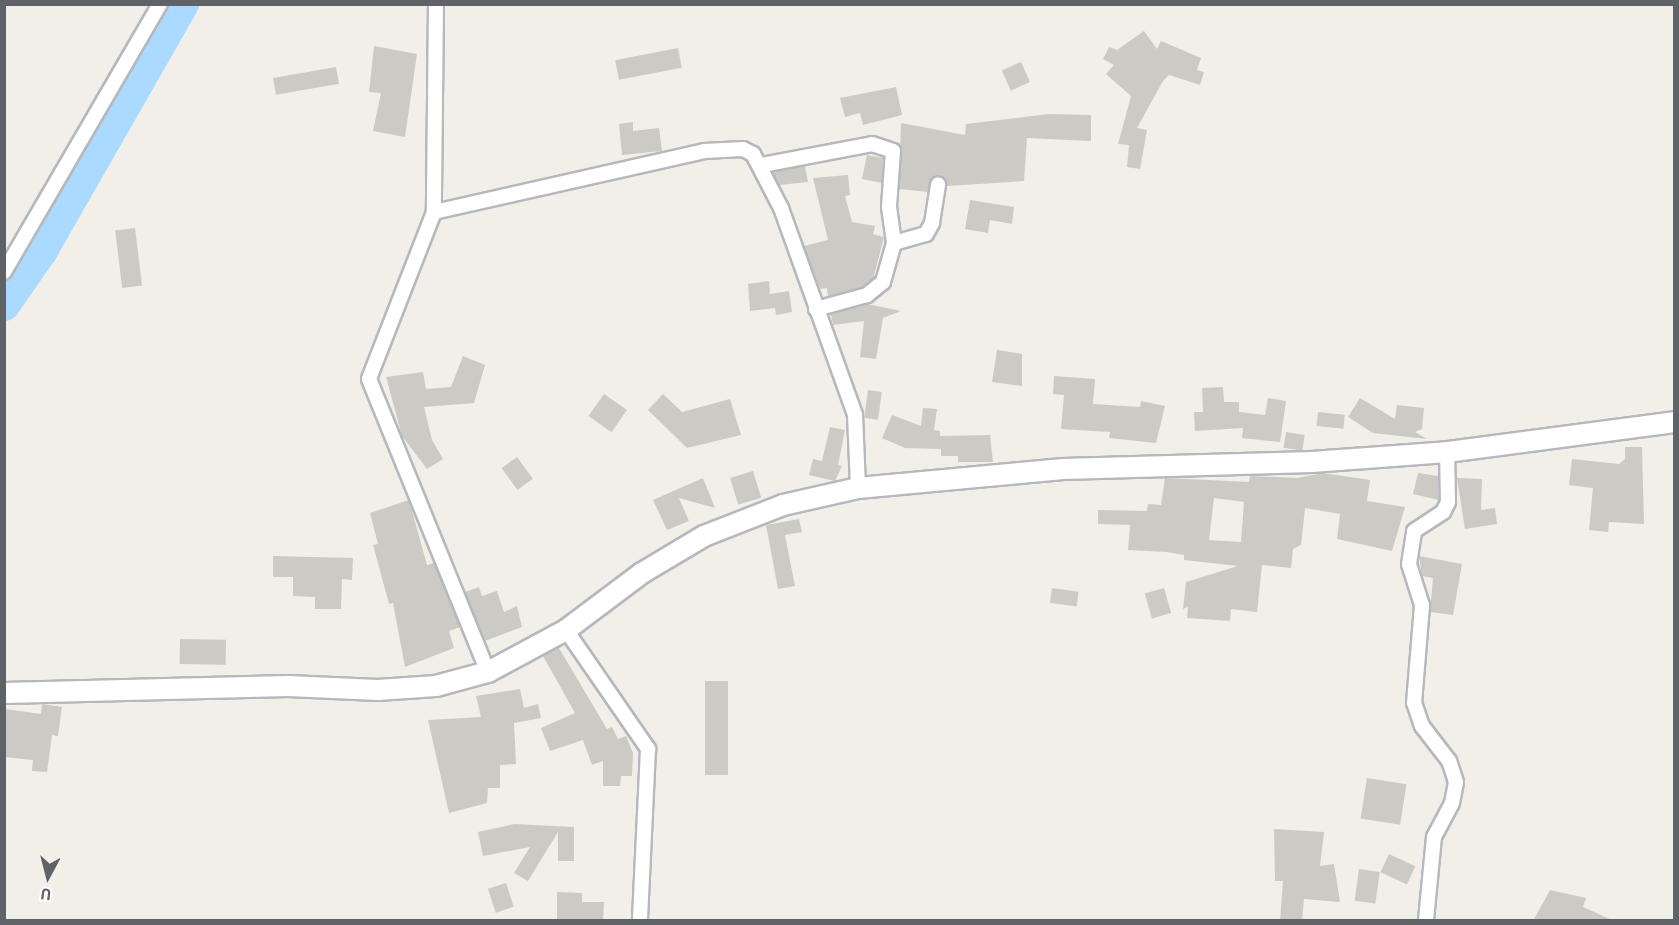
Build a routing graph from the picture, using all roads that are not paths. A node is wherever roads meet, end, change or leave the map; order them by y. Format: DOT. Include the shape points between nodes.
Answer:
graph roads {
  1 [pos="160,4"];
  2 [pos="436,4"];
  3 [pos="762,165"];
  4 [pos="938,184"];
  5 [pos="434,212"];
  6 [pos="894,243"];
  7 [pos="4,272"];
  8 [pos="816,309"];
  9 [pos="1674,422"];
  10 [pos="1447,452"];
  11 [pos="858,488"];
  12 [pos="566,630"];
  13 [pos="488,672"];
  14 [pos="4,693"];
  15 [pos="640,921"];
  16 [pos="1426,921"];
  1 -- 7 [label="street"];
  2 -- 5 [label="street"];
  3 -- 5 [label="street" via="743,149 704,151"];
  3 -- 6 [label="street" via="884,145 893,151 889,207"];
  3 -- 8 [label="street"];
  4 -- 6 [label="street" via="932,223 926,234"];
  5 -- 13 [label="street" via="369,379"];
  6 -- 8 [label="street" via="877,290"];
  8 -- 11 [label="street" via="855,415"];
  9 -- 10 [label="street"];
  10 -- 11 [label="street" via="1312,462 1063,469"];
  10 -- 16 [label="street" via="1448,502 1443,512 1414,531 1409,564 1422,605 1414,703 1419,721 1449,762 1456,782 1452,803 1434,837"];
  11 -- 12 [label="street" via="783,505 704,536 642,573"];
  12 -- 13 [label="street"];
  12 -- 15 [label="street" via="648,749"];
  13 -- 14 [label="street" via="436,686 378,690 288,686"];
}
